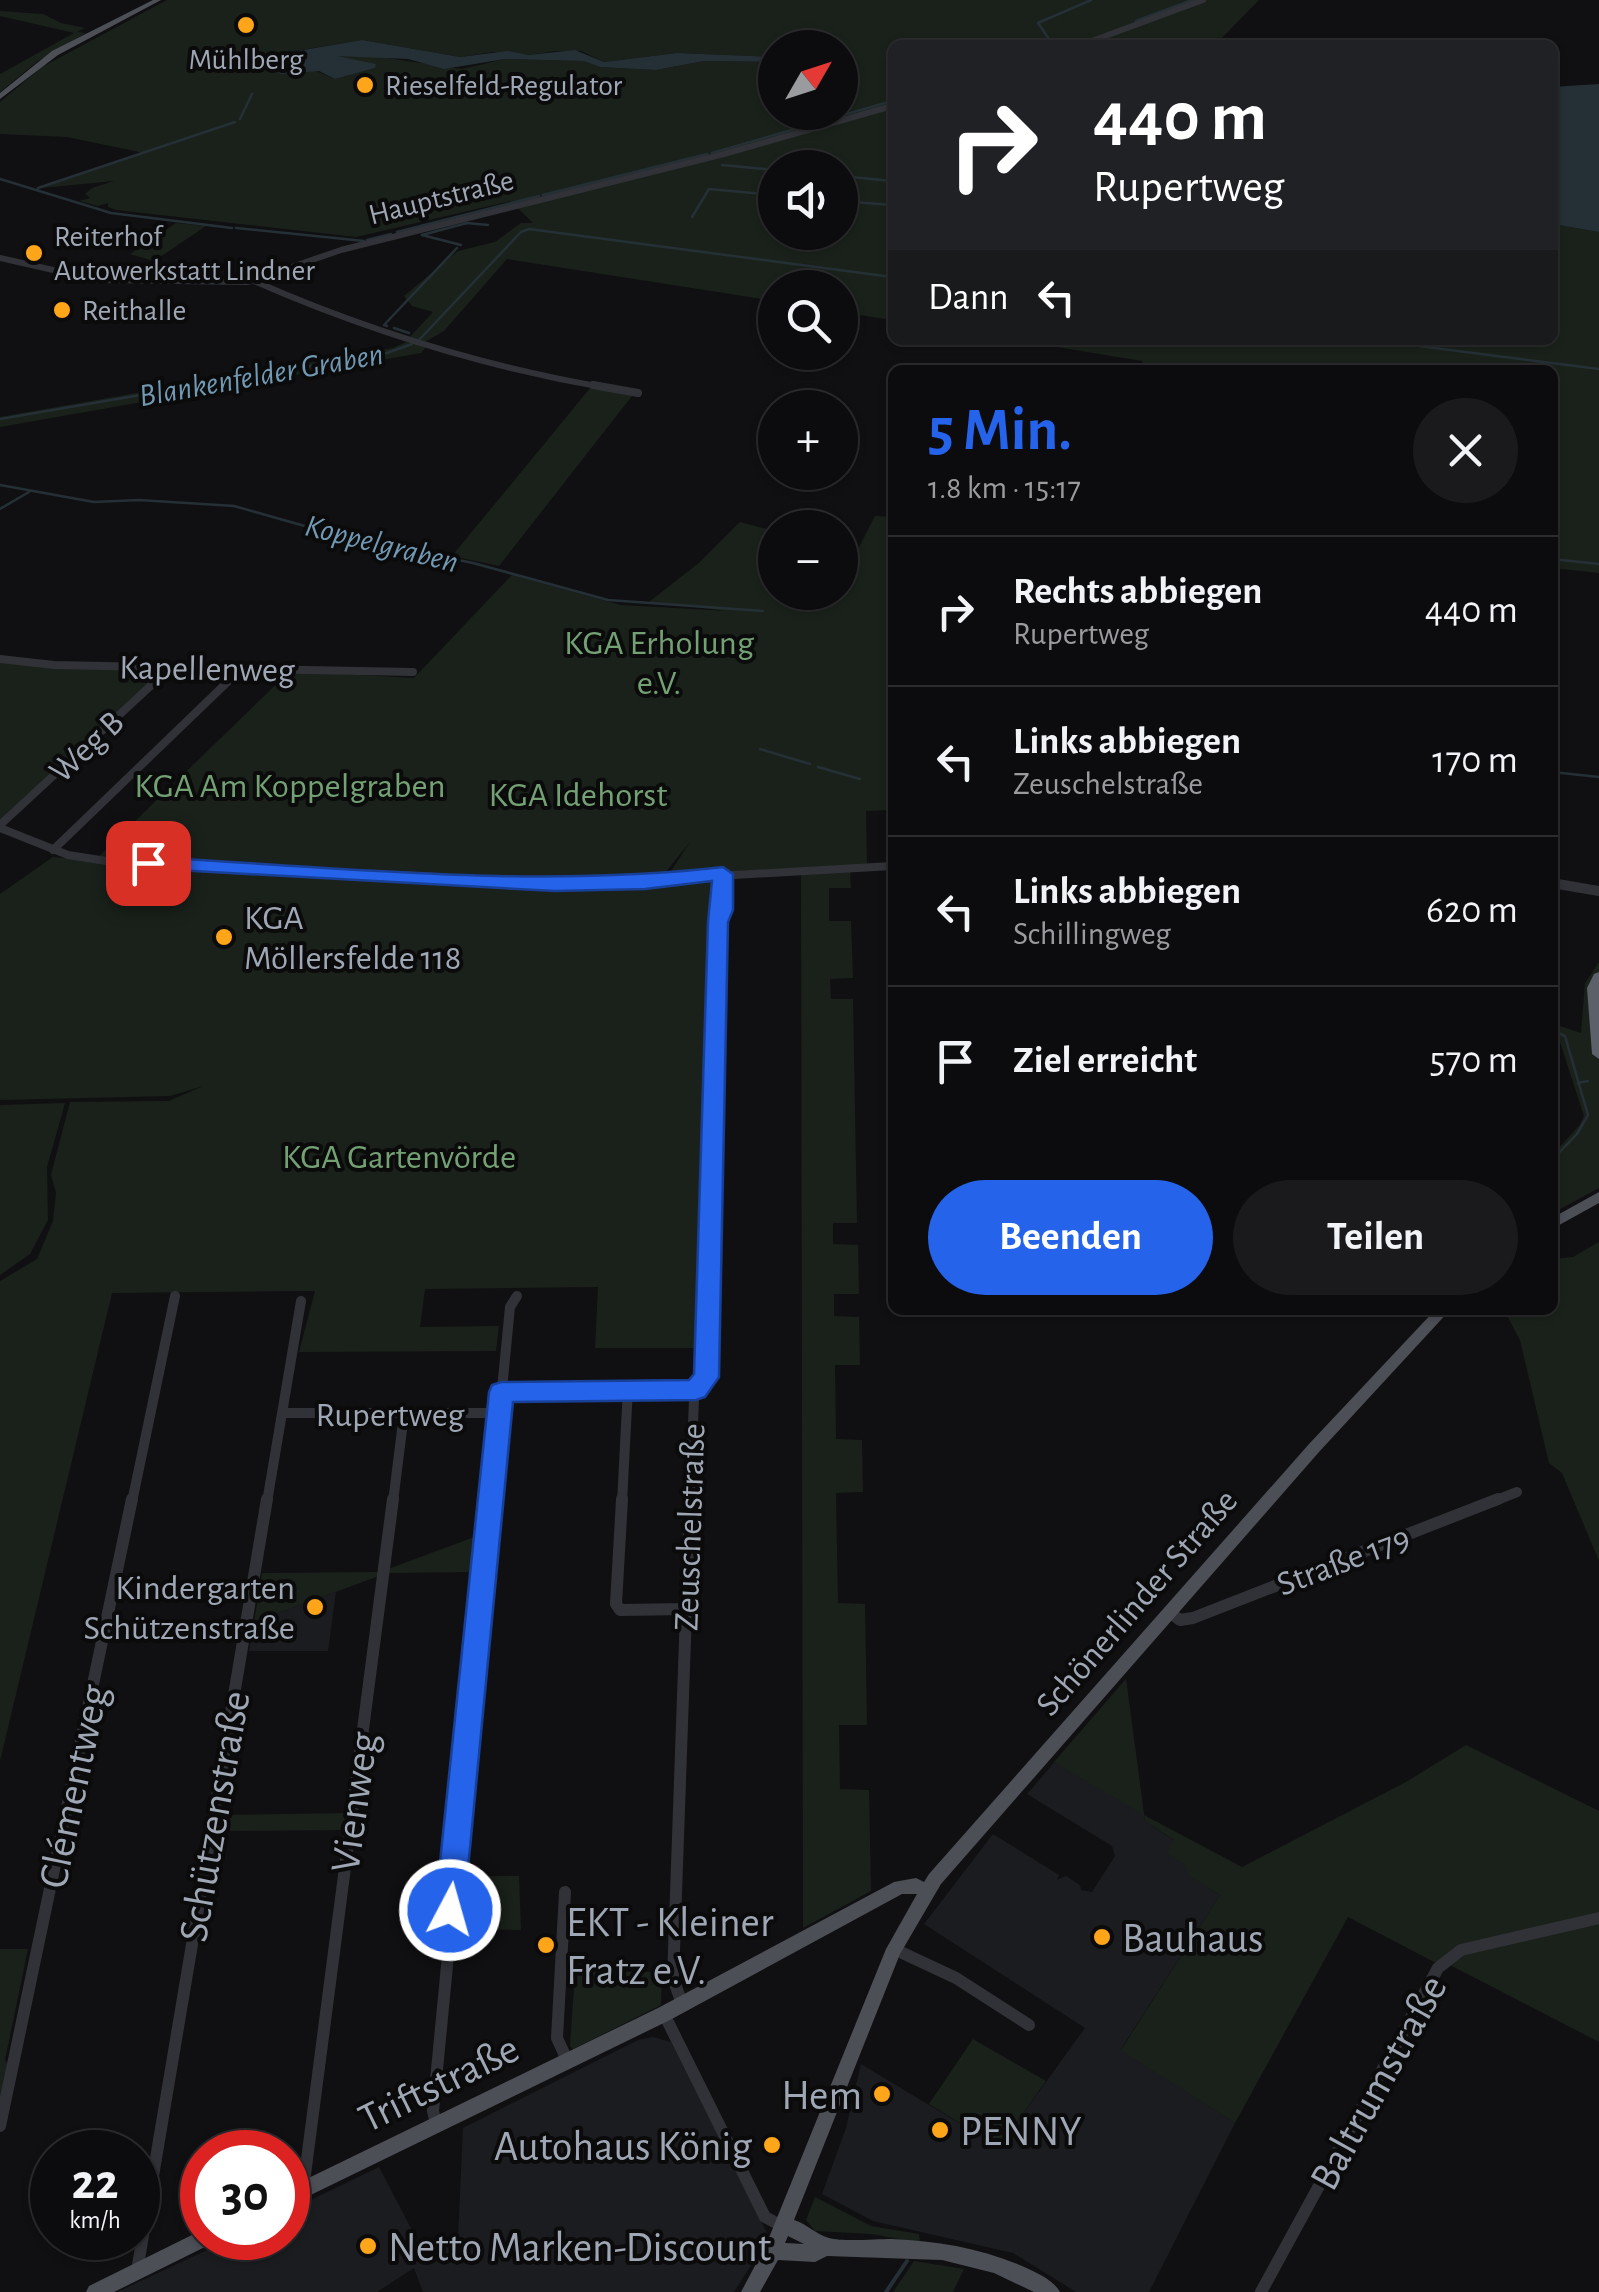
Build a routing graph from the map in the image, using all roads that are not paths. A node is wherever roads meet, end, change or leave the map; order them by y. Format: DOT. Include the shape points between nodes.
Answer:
graph roads {
  1 [pos="158,0"];
  2 [pos="1203,0"];
  3 [pos="1094,40"];
  4 [pos="0,97"];
  5 [pos="888,107"];
  6 [pos="0,258"];
  7 [pos="254,281"];
  8 [pos="638,393"];
  9 [pos="0,659"];
  10 [pos="172,667"];
  11 [pos="242,668"];
  12 [pos="413,672"];
  13 [pos="0,826"];
  14 [pos="53,850"];
  15 [pos="888,866"];
  16 [pos="723,874"];
  17 [pos="1558,883"];
  18 [pos="1599,891"];
  19 [pos="1599,977"];
  20 [pos="1597,999"];
  21 [pos="1599,1054"];
  22 [pos="1599,1197"];
  23 [pos="1558,1221"];
  24 [pos="175,1296"];
  25 [pos="517,1296"];
  26 [pos="301,1302"];
  27 [pos="1438,1315"];
  28 [pos="628,1388"];
  29 [pos="696,1390"];
  30 [pos="501,1392"];
  31 [pos="282,1413"];
  32 [pos="404,1414"];
  33 [pos="499,1414"];
  34 [pos="1517,1492"];
  35 [pos="686,1610"];
  36 [pos="1170,1612"];
  37 [pos="927,1890"];
  38 [pos="565,1892"];
  39 [pos="1599,1918"];
  40 [pos="894,1949"];
  41 [pos="682,2004"];
  42 [pos="664,2014"];
  43 [pos="1029,2025"];
  44 [pos="568,2062"];
  45 [pos="436,2124"];
  46 [pos="0,2126"];
  47 [pos="304,2130"];
  48 [pos="310,2186"];
  49 [pos="782,2226"];
  50 [pos="825,2247"];
  51 [pos="180,2250"];
  52 [pos="773,2251"];
  53 [pos="137,2271"];
  54 [pos="95,2292"];
  55 [pos="750,2292"];
  56 [pos="1051,2292"];
  57 [pos="1261,2292"];
  1 -- 4 [label="main road" via="43,61"];
  2 -- 3 [label="street"];
  5 -- 7 [label="street, Hauptstraße" via="342,250"];
  6 -- 7 [label="street, Hauptstraße" via="97,280"];
  7 -- 8 [label="street" via="422,345"];
  9 -- 10 [label="street, Kapellenweg"];
  10 -- 11 [label="street, Kapellenweg"];
  10 -- 13 [label="street, Weg B"];
  11 -- 12 [label="street, Kapellenweg"];
  11 -- 14 [label="street"];
  13 -- 14 [label="street"];
  14 -- 16 [label="street" via="113,862 555,884"];
  15 -- 16 [label="street"];
  16 -- 29 [label="street, Zeuschelstraße" via="706,1377"];
  17 -- 18 [label="street"];
  19 -- 20 [label="highway"];
  20 -- 21 [label="highway"];
  22 -- 23 [label="main road"];
  24 -- 46 [label="street, Clémentweg"];
  25 -- 30 [label="street" via="510,1307"];
  26 -- 31 [label="street, Schützenstraße"];
  27 -- 36 [label="main road, Schönerlinder Straße"];
  28 -- 29 [label="street, Rupertweg"];
  28 -- 30 [label="street, Rupertweg"];
  28 -- 35 [label="street" via="616,1604 620,1610"];
  29 -- 35 [label="street, Zeuschelstraße"];
  30 -- 33 [label="street"];
  31 -- 32 [label="street, Rupertweg"];
  31 -- 53 [label="street, Schützenstraße"];
  32 -- 33 [label="street, Rupertweg"];
  32 -- 47 [label="street, Vienweg"];
  33 -- 45 [label="street" via="444,1971"];
  34 -- 36 [label="street, Straße 179" via="1193,1618 1180,1620"];
  35 -- 41 [label="street, Zeuschelstraße" via="673,1978"];
  36 -- 37 [label="main road, Schönerlinder Straße"];
  37 -- 40 [label="main road, Schönerlinder Straße"];
  37 -- 41 [label="main road, Triftstraße" via="900,1887"];
  38 -- 44 [label="street, Triftstraße" via="557,2038"];
  39 -- 57 [label="street, Baltrumstraße" via="1461,1950 1438,1968"];
  40 -- 43 [label="street" via="956,1978"];
  40 -- 49 [label="main road, Schönerlinder Straße"];
  41 -- 42 [label="main road, Triftstraße"];
  42 -- 44 [label="main road, Triftstraße"];
  42 -- 49 [label="street" via="766,2217"];
  44 -- 45 [label="main road, Triftstraße"];
  45 -- 48 [label="main road, Triftstraße"];
  49 -- 50 [label="main road"];
  49 -- 52 [label="main road"];
  50 -- 52 [label="main road" via="816,2253"];
  50 -- 56 [label="main road" via="977,2256"];
  51 -- 53 [label="main road"];
  52 -- 55 [label="main road"];
  53 -- 54 [label="main road"];
}
